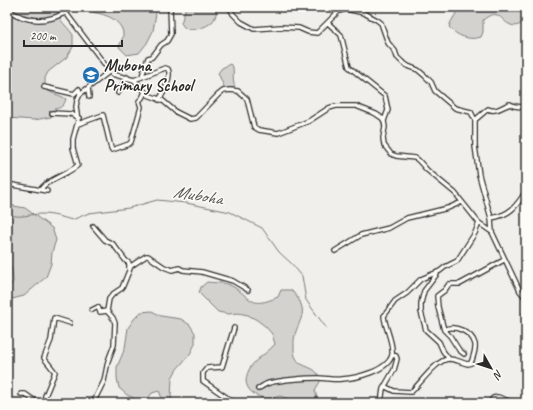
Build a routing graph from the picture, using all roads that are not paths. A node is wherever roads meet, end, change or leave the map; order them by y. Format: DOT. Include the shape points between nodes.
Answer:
graph roads {
  1 [pos="170,7"];
  2 [pos="7,9"];
  3 [pos="231,10"];
  4 [pos="328,23"];
  5 [pos="110,71"];
  6 [pos="142,76"];
  7 [pos="127,77"];
  8 [pos="134,80"];
  9 [pos="44,87"];
  10 [pos="88,88"];
  11 [pos="145,92"];
  12 [pos="118,93"];
  13 [pos="80,94"];
  14 [pos="89,97"];
  15 [pos="159,100"];
  16 [pos="522,107"];
  17 [pos="52,113"];
  18 [pos="78,118"];
  19 [pos="475,120"];
  20 [pos="384,121"];
  21 [pos="78,124"];
  22 [pos="7,184"];
  23 [pos="41,189"];
  24 [pos="47,190"];
  25 [pos="526,191"];
  26 [pos="462,202"];
  27 [pos="491,218"];
  28 [pos="479,223"];
  29 [pos="93,226"];
  30 [pos="492,232"];
  31 [pos="335,251"];
  32 [pos="504,260"];
  33 [pos="130,272"];
  34 [pos="437,273"];
  35 [pos="248,290"];
  36 [pos="526,298"];
  37 [pos="92,310"];
  38 [pos="107,311"];
  39 [pos="70,323"];
  40 [pos="234,328"];
  41 [pos="444,330"];
  42 [pos="392,354"];
  43 [pos="464,354"];
  44 [pos="449,359"];
  45 [pos="384,386"];
  46 [pos="258,389"];
  47 [pos="21,394"];
  48 [pos="44,403"];
  49 [pos="93,403"];
  50 [pos="231,403"];
  51 [pos="381,403"];
  52 [pos="489,403"];
  53 [pos="514,403"];
  1 -- 6 [label="street" via="171,34 152,57 148,58"];
  2 -- 5 [label="street" via="24,19 35,21 66,13"];
  3 -- 4 [label="street" via="241,22 254,29 299,28 317,33"];
  4 -- 19 [label="street" via="339,11 346,9 364,13 377,20 397,57 418,70 431,82 435,91 455,108 471,112"];
  4 -- 20 [label="street" via="341,36 349,67 385,96 388,110"];
  5 -- 7 [label="street"];
  5 -- 10 [label="street"];
  6 -- 8 [label="street"];
  6 -- 15 [label="street" via="165,68 169,70 164,93"];
  7 -- 8 [label="street"];
  7 -- 12 [label="street"];
  8 -- 11 [label="street"];
  9 -- 13 [label="street" via="74,94 79,89"];
  10 -- 13 [label="street"];
  10 -- 14 [label="street"];
  11 -- 15 [label="street"];
  11 -- 21 [label="street" via="139,101 141,107 129,144 112,150 103,115"];
  13 -- 18 [label="street" via="76,107"];
  15 -- 20 [label="street" via="192,119 223,91 238,91 247,99 254,126 259,130 278,133 309,121 336,106 356,106 376,114"];
  16 -- 19 [label="street" via="510,104 497,110 488,109"];
  17 -- 18 [label="street" via="71,114"];
  18 -- 21 [label="street"];
  19 -- 27 [label="street" via="479,175"];
  20 -- 26 [label="street" via="384,145 391,154 418,160 456,193"];
  21 -- 23 [label="street" via="72,139 77,166 43,185"];
  22 -- 23 [label="street"];
  23 -- 24 [label="street"];
  25 -- 27 [label="street" via="508,213"];
  26 -- 28 [label="street"];
  26 -- 31 [label="street" via="407,218 389,228 361,235"];
  27 -- 30 [label="street"];
  28 -- 30 [label="street"];
  28 -- 34 [label="street" via="457,261"];
  29 -- 33 [label="street" via="129,263"];
  30 -- 32 [label="street"];
  32 -- 36 [label="street"];
  32 -- 41 [label="street" via="460,284 450,284 438,294 437,301"];
  33 -- 35 [label="street" via="131,266 148,256 172,270 179,268 202,272 233,281"];
  33 -- 38 [label="street" via="122,288 109,299"];
  34 -- 42 [label="street" via="423,278 399,297 384,316"];
  34 -- 44 [label="street" via="424,291 421,312 426,330 437,339"];
  37 -- 38 [label="street" via="98,307 100,312"];
  38 -- 49 [label="street" via="115,323 114,345 104,381"];
  39 -- 48 [label="street" via="54,318 51,340 44,358 55,372"];
  40 -- 50 [label="street" via="222,367 207,368 203,373 203,381"];
  41 -- 43 [label="street"];
  41 -- 44 [label="street" via="451,327 462,331 475,344 470,363"];
  42 -- 45 [label="street" via="398,359"];
  42 -- 46 [label="street" via="386,364 365,375 341,380 317,378 268,383"];
  44 -- 45 [label="street" via="439,364 411,392 394,391"];
  45 -- 51 [label="street"];
  47 -- 48 [label="street"];
  52 -- 53 [label="street" via="498,397"];
}
